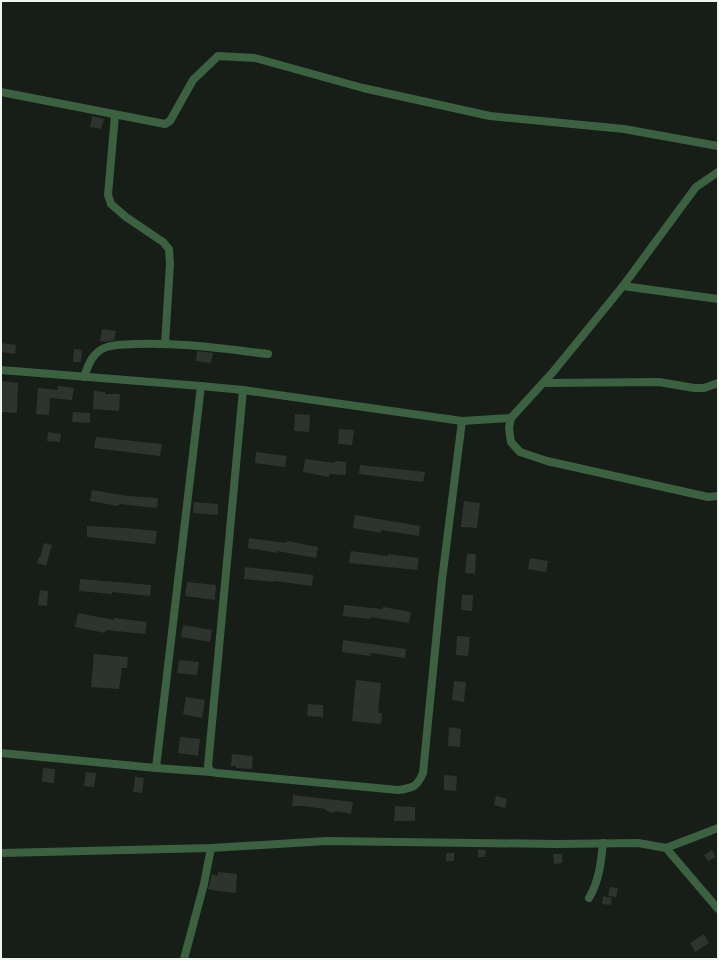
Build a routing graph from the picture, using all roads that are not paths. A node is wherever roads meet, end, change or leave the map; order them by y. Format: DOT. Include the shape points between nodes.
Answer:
graph roads {
  1 [pos="1,92"];
  2 [pos="114,115"];
  3 [pos="718,146"];
  4 [pos="718,172"];
  5 [pos="623,286"];
  6 [pos="718,299"];
  7 [pos="165,344"];
  8 [pos="268,354"];
  9 [pos="1,370"];
  10 [pos="84,377"];
  11 [pos="543,383"];
  12 [pos="718,383"];
  13 [pos="201,386"];
  14 [pos="243,390"];
  15 [pos="511,418"];
  16 [pos="462,421"];
  17 [pos="718,496"];
  18 [pos="1,753"];
  19 [pos="156,768"];
  20 [pos="211,772"];
  21 [pos="718,828"];
  22 [pos="603,843"];
  23 [pos="211,848"];
  24 [pos="666,848"];
  25 [pos="1,853"];
  26 [pos="589,898"];
  27 [pos="718,909"];
  28 [pos="184,959"];
  1 -- 2 [label="street"];
  2 -- 3 [label="street" via="165,124 170,121 193,80 218,56 255,58 363,88 490,116 624,129"];
  2 -- 7 [label="street" via="108,195 111,204 169,249"];
  4 -- 5 [label="street" via="696,187"];
  5 -- 6 [label="street"];
  5 -- 11 [label="street"];
  7 -- 8 [label="street"];
  7 -- 10 [label="street" via="106,347 89,361"];
  9 -- 10 [label="street"];
  10 -- 13 [label="street"];
  11 -- 12 [label="street" via="651,382 704,388"];
  11 -- 15 [label="street"];
  13 -- 14 [label="street"];
  13 -- 19 [label="street"];
  14 -- 16 [label="street"];
  14 -- 20 [label="street" via="208,766"];
  15 -- 16 [label="street"];
  15 -- 17 [label="street" via="511,442 520,452 547,461 708,496"];
  16 -- 20 [label="street" via="442,580 423,773 419,782 412,788 398,790"];
  18 -- 19 [label="street"];
  19 -- 20 [label="street"];
  21 -- 24 [label="street"];
  22 -- 23 [label="street" via="326,841"];
  22 -- 24 [label="street" via="638,843"];
  22 -- 26 [label="street" via="596,886"];
  23 -- 25 [label="street"];
  23 -- 28 [label="street"];
  24 -- 27 [label="street"];
}
